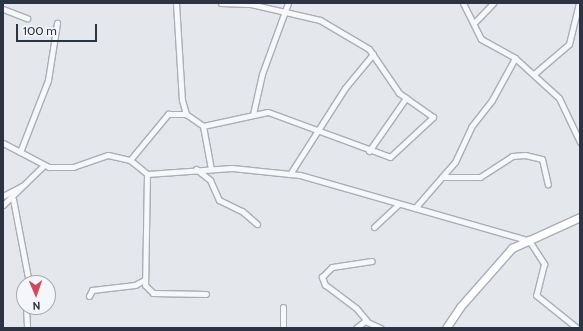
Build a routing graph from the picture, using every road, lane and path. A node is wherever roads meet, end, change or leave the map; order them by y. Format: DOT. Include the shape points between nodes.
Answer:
graph roads {
  1 [pos="177,3"];
  2 [pos="221,3"];
  3 [pos="288,3"];
  4 [pos="463,3"];
  5 [pos="493,3"];
  6 [pos="580,3"];
  7 [pos="3,9"];
  8 [pos="579,11"];
  9 [pos="285,12"];
  10 [pos="27,18"];
  11 [pos="56,23"];
  12 [pos="474,23"];
  13 [pos="373,54"];
  14 [pos="515,58"];
  15 [pos="534,74"];
  16 [pos="406,98"];
  17 [pos="186,114"];
  18 [pos="253,114"];
  19 [pos="203,126"];
  20 [pos="318,130"];
  21 [pos="580,142"];
  22 [pos="3,143"];
  23 [pos="369,151"];
  24 [pos="20,152"];
  25 [pos="130,160"];
  26 [pos="44,165"];
  27 [pos="195,169"];
  28 [pos="211,169"];
  29 [pos="147,174"];
  30 [pos="290,174"];
  31 [pos="442,176"];
  32 [pos="548,184"];
  33 [pos="22,186"];
  34 [pos="3,196"];
  35 [pos="13,199"];
  36 [pos="3,205"];
  37 [pos="398,205"];
  38 [pos="415,208"];
  39 [pos="580,217"];
  40 [pos="257,224"];
  41 [pos="374,227"];
  42 [pos="527,240"];
  43 [pos="372,261"];
  44 [pos="27,275"];
  45 [pos="144,280"];
  46 [pos="206,294"];
  47 [pos="89,296"];
  48 [pos="283,307"];
  49 [pos="27,315"];
  50 [pos="367,321"];
  51 [pos="28,328"];
  52 [pos="283,328"];
  53 [pos="356,328"];
  54 [pos="381,328"];
  55 [pos="446,328"];
  56 [pos="577,328"];
  1 -- 17 [label="street" via="182,100"];
  2 -- 9 [label="street" via="250,4"];
  3 -- 9 [label="street"];
  4 -- 12 [label="street"];
  5 -- 12 [label="street"];
  6 -- 8 [label="street"];
  7 -- 10 [label="street"];
  8 -- 15 [label="street" via="564,51"];
  9 -- 13 [label="street" via="320,20"];
  9 -- 18 [label="street" via="262,74"];
  11 -- 24 [label="street" via="48,80"];
  12 -- 14 [label="street" via="481,39"];
  13 -- 16 [label="street" via="396,90"];
  13 -- 20 [label="street" via="345,88"];
  14 -- 15 [label="street"];
  14 -- 31 [label="street" via="492,100 472,127 454,162"];
  15 -- 21 [label="street" via="559,98"];
  16 -- 23 [label="street"];
  16 -- 23 [label="street" via="431,113 432,120 397,155 384,157"];
  17 -- 19 [label="street"];
  17 -- 25 [label="street" via="168,114"];
  18 -- 19 [label="street"];
  18 -- 20 [label="street" via="268,112"];
  19 -- 28 [label="street"];
  20 -- 23 [label="street"];
  20 -- 30 [label="street"];
  22 -- 24 [label="street"];
  24 -- 26 [label="street"];
  25 -- 26 [label="street" via="108,155 73,167"];
  25 -- 29 [label="street"];
  26 -- 33 [label="street"];
  27 -- 28 [label="street"];
  27 -- 29 [label="street"];
  27 -- 40 [label="street" via="210,180 219,200"];
  28 -- 30 [label="street"];
  29 -- 45 [label="street"];
  30 -- 37 [label="street"];
  31 -- 32 [label="street" via="480,177 512,156 525,154 542,159"];
  31 -- 38 [label="street"];
  33 -- 34 [label="street"];
  33 -- 35 [label="street"];
  35 -- 36 [label="street"];
  35 -- 44 [label="street"];
  37 -- 38 [label="street"];
  37 -- 41 [label="street"];
  38 -- 42 [label="street"];
  39 -- 42 [label="street"];
  42 -- 55 [label="street" via="501,259"];
  42 -- 56 [label="street" via="544,264 536,296"];
  43 -- 50 [label="street" via="332,267 322,277 325,286 356,308"];
  45 -- 46 [label="street" via="147,290 153,293"];
  45 -- 47 [label="street" via="135,285 92,290"];
  48 -- 52 [label="street"];
  49 -- 51 [label="street"];
  50 -- 53 [label="street"];
  50 -- 54 [label="street"];
}
